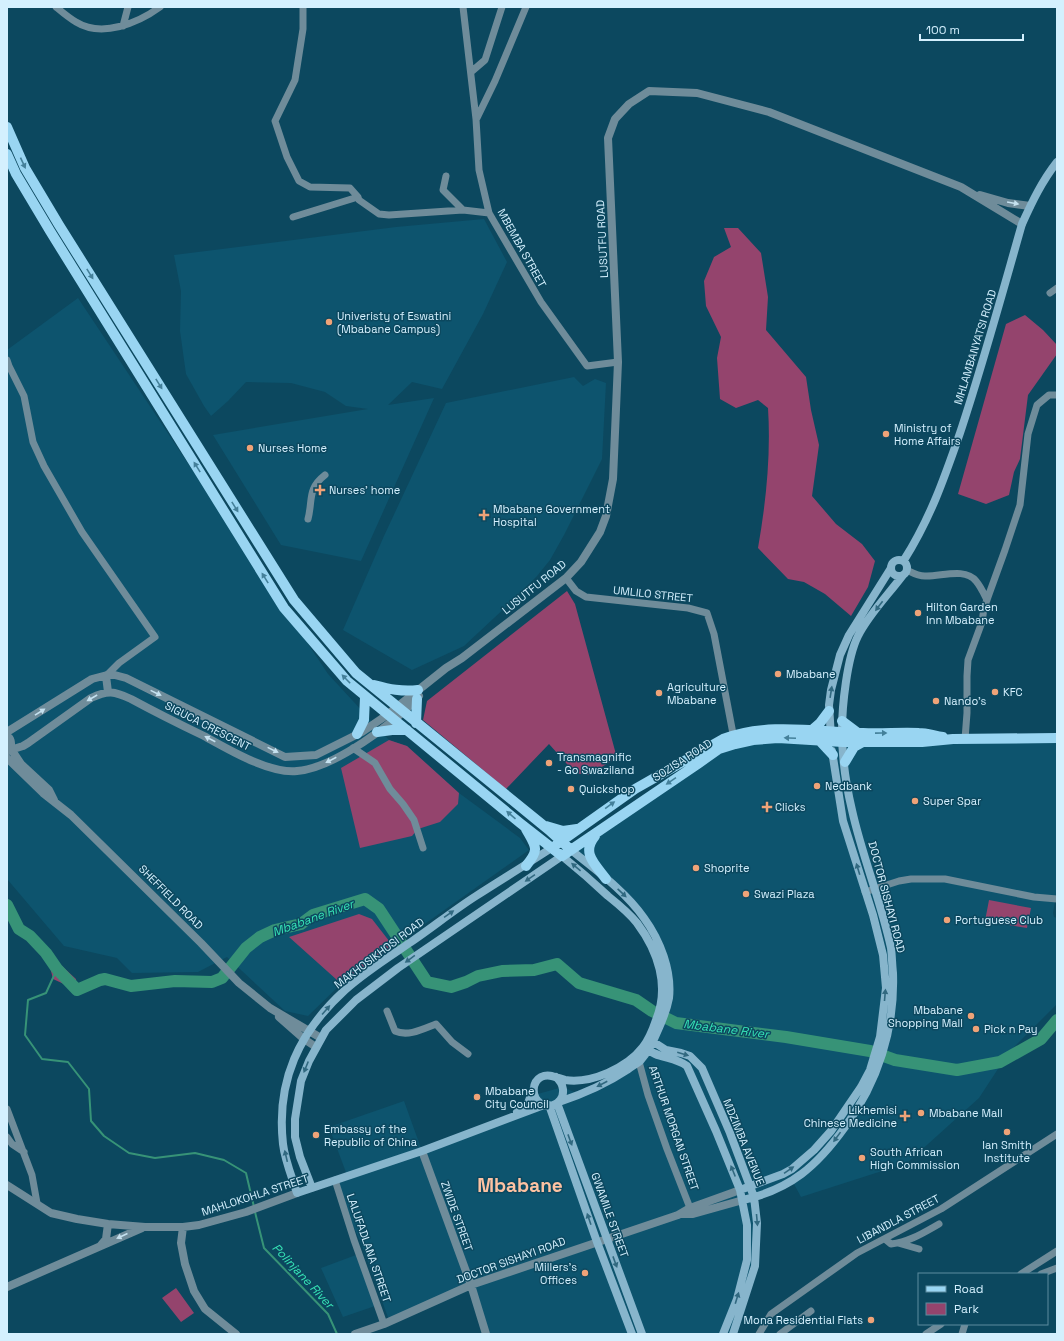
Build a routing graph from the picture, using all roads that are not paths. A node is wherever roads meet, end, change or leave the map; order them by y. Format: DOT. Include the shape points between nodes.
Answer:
graph roads {
  1 [pos="56,7"];
  2 [pos="128,7"];
  3 [pos="160,7"];
  4 [pos="303,7"];
  5 [pos="463,7"];
  6 [pos="502,7"];
  7 [pos="526,7"];
  8 [pos="123,26"];
  9 [pos="471,72"];
  10 [pos="476,119"];
  11 [pos="7,127"];
  12 [pos="7,154"];
  13 [pos="1057,162"];
  14 [pos="446,176"];
  15 [pos="969,192"];
  16 [pos="358,197"];
  17 [pos="1030,206"];
  18 [pos="463,210"];
  19 [pos="489,212"];
  20 [pos="293,217"];
  21 [pos="1022,224"];
  22 [pos="1057,288"];
  23 [pos="1050,293"];
  24 [pos="7,360"];
  25 [pos="618,362"];
  26 [pos="1057,395"];
  27 [pos="325,475"];
  28 [pos="308,519"];
  29 [pos="904,560"];
  30 [pos="891,568"];
  31 [pos="905,573"];
  32 [pos="566,578"];
  33 [pos="987,600"];
  34 [pos="106,676"];
  35 [pos="368,683"];
  36 [pos="108,692"];
  37 [pos="418,694"];
  38 [pos="366,697"];
  39 [pos="830,711"];
  40 [pos="395,714"];
  41 [pos="842,721"];
  42 [pos="416,723"];
  43 [pos="406,730"];
  44 [pos="812,730"];
  45 [pos="7,732"];
  46 [pos="377,732"];
  47 [pos="356,734"];
  48 [pos="7,736"];
  49 [pos="831,736"];
  50 [pos="842,737"];
  51 [pos="860,737"];
  52 [pos="1057,738"];
  53 [pos="734,740"];
  54 [pos="819,740"];
  55 [pos="965,740"];
  56 [pos="28,743"];
  57 [pos="353,748"];
  58 [pos="9,750"];
  59 [pos="833,755"];
  60 [pos="7,758"];
  61 [pos="845,762"];
  62 [pos="21,764"];
  63 [pos="55,802"];
  64 [pos="852,810"];
  65 [pos="843,821"];
  66 [pos="539,823"];
  67 [pos="525,826"];
  68 [pos="579,829"];
  69 [pos="599,831"];
  70 [pos="562,841"];
  71 [pos="553,847"];
  72 [pos="424,848"];
  73 [pos="567,853"];
  74 [pos="526,866"];
  75 [pos="606,879"];
  76 [pos="875,889"];
  77 [pos="865,892"];
  78 [pos="1057,899"];
  79 [pos="664,1005"];
  80 [pos="270,1008"];
  81 [pos="387,1011"];
  82 [pos="310,1031"];
  83 [pos="321,1038"];
  84 [pos="304,1039"];
  85 [pos="650,1040"];
  86 [pos="316,1047"];
  87 [pos="645,1048"];
  88 [pos="468,1054"];
  89 [pos="638,1058"];
  90 [pos="874,1069"];
  91 [pos="556,1078"];
  92 [pos="533,1089"];
  93 [pos="558,1102"];
  94 [pos="546,1105"];
  95 [pos="7,1108"];
  96 [pos="508,1118"];
  97 [pos="1056,1136"];
  98 [pos="7,1137"];
  99 [pos="422,1151"];
  100 [pos="24,1152"];
  101 [pos="334,1180"];
  102 [pos="7,1185"];
  103 [pos="751,1186"];
  104 [pos="312,1188"];
  105 [pos="740,1190"];
  106 [pos="298,1194"];
  107 [pos="754,1197"];
  108 [pos="743,1200"];
  109 [pos="37,1204"];
  110 [pos="690,1208"];
  111 [pos="678,1215"];
  112 [pos="108,1224"];
  113 [pos="939,1224"];
  114 [pos="145,1227"];
  115 [pos="183,1227"];
  116 [pos="607,1239"];
  117 [pos="885,1239"];
  118 [pos="597,1242"];
  119 [pos="898,1243"];
  120 [pos="100,1246"];
  121 [pos="919,1249"];
  122 [pos="1056,1253"];
  123 [pos="1057,1268"];
  124 [pos="1023,1273"];
  125 [pos="1044,1273"];
  126 [pos="470,1284"];
  127 [pos="7,1287"];
  128 [pos="811,1311"];
  129 [pos="384,1324"];
  130 [pos="940,1325"];
  131 [pos="236,1334"];
  132 [pos="355,1334"];
  133 [pos="486,1334"];
  134 [pos="632,1334"];
  135 [pos="642,1334"];
  136 [pos="723,1334"];
  137 [pos="733,1334"];
  138 [pos="759,1334"];
  139 [pos="780,1334"];
  140 [pos="926,1334"];
  1 -- 8 [label="street" via="76,23 92,28"];
  2 -- 8 [label="street"];
  3 -- 8 [label="street"];
  4 -- 16 [label="street" via="303,29 295,80 275,121 287,157 299,181 310,187 350,188"];
  5 -- 9 [label="street, MBEMBA STREET"];
  6 -- 9 [label="street" via="484,60"];
  7 -- 10 [label="street"];
  9 -- 10 [label="street, MBEMBA STREET"];
  10 -- 19 [label="street, MBEMBA STREET" via="479,170"];
  11 -- 35 [label="main road, one-way" via="25,168 59,226 294,600 356,673"];
  38 -- 12 [label="main road, one-way" via="347,681 284,608 50,232"];
  13 -- 17 [label="main road, MHLAMBANYATSI ROAD" via="1046,176"];
  14 -- 18 [label="street" via="443,190"];
  15 -- 17 [label="street, LUSUTFU ROAD, one-way"];
  15 -- 21 [label="street, LUSUTFU ROAD"];
  15 -- 25 [label="street, LUSUTFU ROAD" via="769,112 697,93 648,91 629,104 615,119 608,138"];
  16 -- 18 [label="street" via="379,214"];
  16 -- 20 [label="street"];
  17 -- 21 [label="main road, MHLAMBANYATSI ROAD"];
  18 -- 19 [label="street"];
  19 -- 25 [label="street, MBEMBA STREET" via="541,302 586,366"];
  21 -- 29 [label="main road, MHLAMBANYATSI ROAD" via="978,380 940,490 921,533"];
  22 -- 23 [label="street"];
  24 -- 34 [label="street" via="24,396 33,442 44,466 82,532 155,637 119,663"];
  25 -- 32 [label="street, LUSUTFU ROAD" via="613,479 606,516 600,532 581,562"];
  26 -- 33 [label="street" via="1049,395 1037,405 1028,434 1020,505"];
  27 -- 28 [label="street" via="312,489"];
  29 -- 30 [label="main road" via="896,560"];
  29 -- 31 [label="main road" via="907,565"];
  30 -- 31 [label="main road" via="895,575"];
  39 -- 30 [label="main road, one-way" via="831,690 843,648"];
  31 -- 33 [label="street" via="925,576 969,576 976,581"];
  31 -- 41 [label="main road, one-way" via="858,637 851,659"];
  32 -- 37 [label="street, LUSUTFU ROAD" via="446,668"];
  32 -- 53 [label="street, UMLILO STREET" via="576,591 586,597 707,612 714,634"];
  33 -- 55 [label="street" via="968,660"];
  34 -- 36 [label="street"];
  45 -- 34 [label="street, SIGUCA CRESCENT, one-way" via="92,679"];
  34 -- 47 [label="street, SIGUCA CRESCENT, one-way" via="111,674 126,678 285,757 316,755"];
  35 -- 37 [label="main road" via="390,690"];
  35 -- 40 [label="main road"];
  36 -- 56 [label="street, one-way" via="91,698"];
  57 -- 36 [label="street, SIGUCA CRESCENT, one-way" via="317,766 296,771 279,770 248,759 120,694"];
  37 -- 40 [label="street, LUSUTFU ROAD"];
  37 -- 42 [label="main road"];
  38 -- 40 [label="main road"];
  38 -- 47 [label="main road" via="364,720"];
  39 -- 44 [label="main road"];
  39 -- 49 [label="main road"];
  40 -- 42 [label="main road"];
  40 -- 43 [label="main road"];
  40 -- 46 [label="street, SIGUCA CRESCENT"];
  40 -- 47 [label="street, SIGUCA CRESCENT"];
  41 -- 50 [label="main road"];
  41 -- 51 [label="main road"];
  42 -- 66 [label="main road"];
  43 -- 46 [label="main road"];
  67 -- 43 [label="main road, one-way"];
  44 -- 49 [label="main road, SOZISA ROAD"];
  44 -- 53 [label="main road, SOZISA ROAD" via="753,731"];
  46 -- 57 [label="street, SIGUCA CRESCENT"];
  48 -- 58 [label="street" via="11,744"];
  49 -- 50 [label="main road, SOZISA ROAD"];
  49 -- 54 [label="main road, SOZISA ROAD"];
  49 -- 59 [label="main road, DOCTOR SISHAYI ROAD"];
  50 -- 51 [label="main road, SOZISA ROAD"];
  50 -- 61 [label="main road, DOCTOR SISHAYI ROAD"];
  51 -- 55 [label="main road, SOZISA ROAD" via="920,733"];
  51 -- 61 [label="main road"];
  52 -- 55 [label="main road, SOZISA ROAD"];
  54 -- 53 [label="main road, SOZISA ROAD, one-way"];
  68 -- 53 [label="main road, SOZISA ROAD, one-way" via="635,789 723,739"];
  53 -- 69 [label="main road, SOZISA ROAD, one-way"];
  54 -- 59 [label="main road"];
  56 -- 58 [label="street"];
  56 -- 62 [label="street" via="22,752"];
  57 -- 72 [label="street" via="375,763 390,789 414,820"];
  58 -- 62 [label="street"];
  59 -- 65 [label="main road, DOCTOR SISHAYI ROAD"];
  60 -- 63 [label="street, SHEFFIELD ROAD"];
  61 -- 64 [label="main road, DOCTOR SISHAYI ROAD"];
  62 -- 63 [label="street" via="49,790"];
  63 -- 80 [label="street, SHEFFIELD ROAD" via="72,815 125,867 239,983"];
  64 -- 65 [label="main road" via="850,817"];
  64 -- 76 [label="main road, DOCTOR SISHAYI ROAD"];
  77 -- 65 [label="main road, DOCTOR SISHAYI ROAD, one-way"];
  66 -- 68 [label="main road" via="563,831"];
  66 -- 70 [label="main road"];
  67 -- 71 [label="main road"];
  67 -- 74 [label="main road" via="535,846 534,856"];
  68 -- 70 [label="main road, SOZISA ROAD"];
  69 -- 73 [label="main road, SOZISA ROAD"];
  69 -- 75 [label="main road" via="588,847 593,861"];
  70 -- 71 [label="main road, SOZISA ROAD"];
  70 -- 73 [label="main road"];
  71 -- 73 [label="main road"];
  71 -- 74 [label="main road, MAKHOSIKHOSI ROAD"];
  73 -- 75 [label="main road"];
  79 -- 73 [label="main road, one-way" via="660,967 649,942 623,908"];
  73 -- 83 [label="main road, one-way" via="398,968 356,1000"];
  82 -- 74 [label="main road, MAKHOSIKHOSI ROAD, one-way" via="345,990 476,896"];
  75 -- 79 [label="main road, one-way" via="631,902 656,937 668,971 669,982"];
  76 -- 77 [label="street"];
  76 -- 78 [label="street" via="911,879 945,879 1034,897"];
  76 -- 90 [label="main road, DOCTOR SISHAYI ROAD" via="892,955 893,990 886,1045"];
  90 -- 77 [label="main road, DOCTOR SISHAYI ROAD, one-way" via="885,1000 885,971 880,942"];
  79 -- 85 [label="main road" via="666,1013"];
  80 -- 82 [label="street, SHEFFIELD ROAD"];
  80 -- 84 [label="street, SHEFFIELD ROAD"];
  81 -- 88 [label="street" via="395,1031 401,1034 411,1033 436,1024 452,1042"];
  82 -- 83 [label="street, SHEFFIELD ROAD"];
  82 -- 84 [label="main road, MAKHOSIKHOSI ROAD"];
  83 -- 86 [label="main road"];
  84 -- 86 [label="street, SHEFFIELD ROAD"];
  106 -- 84 [label="main road, MAKHOSIKHOSI ROAD, one-way" via="283,1145 281,1116 291,1065"];
  85 -- 87 [label="main road"];
  85 -- 103 [label="main road, MDZIMBA AVENUE, one-way" via="666,1050 690,1056 702,1068"];
  86 -- 104 [label="main road, one-way" via="301,1081 295,1119 295,1137"];
  87 -- 89 [label="main road"];
  105 -- 87 [label="main road, MDZIMBA AVENUE, one-way" via="687,1066 682,1062 656,1055"];
  89 -- 91 [label="main road" via="589,1079"];
  89 -- 93 [label="main road, one-way" via="622,1074"];
  89 -- 110 [label="street, ARTHUR MORGAN STREET" via="667,1149"];
  103 -- 90 [label="main road, DOCTOR SISHAYI ROAD, one-way" via="783,1174 805,1158 831,1131"];
  90 -- 107 [label="main road, DOCTOR SISHAYI ROAD, one-way" via="863,1100 834,1143 814,1164 785,1186"];
  91 -- 92 [label="main road" via="541,1077"];
  91 -- 93 [label="main road" via="561,1082 564,1093"];
  92 -- 94 [label="main road" via="536,1099"];
  92 -- 96 [label="main road, MAHLOKOHLA STREET" via="525,1107"];
  93 -- 94 [label="main road"];
  93 -- 116 [label="main road, GWAMILE STREET, one-way"];
  94 -- 96 [label="main road, MAHLOKOHLA STREET"];
  118 -- 94 [label="main road, GWAMILE STREET, one-way"];
  95 -- 100 [label="street"];
  96 -- 99 [label="main road, MAHLOKOHLA STREET"];
  97 -- 117 [label="street, LIBANDLA STREET" via="941,1209"];
  98 -- 100 [label="street"];
  99 -- 101 [label="main road, MAHLOKOHLA STREET"];
  99 -- 126 [label="street, ZWIDE STREET"];
  100 -- 109 [label="street" via="32,1175"];
  101 -- 104 [label="main road, MAHLOKOHLA STREET"];
  101 -- 129 [label="street, LALUFADLANA STREET"];
  102 -- 109 [label="street, MAHLOKOHLA STREET"];
  103 -- 105 [label="main road, DOCTOR SISHAYI ROAD"];
  103 -- 107 [label="main road, MDZIMBA AVENUE"];
  104 -- 106 [label="main road, MAHLOKOHLA STREET"];
  105 -- 108 [label="main road, MDZIMBA AVENUE"];
  105 -- 110 [label="street, DOCTOR SISHAYI ROAD"];
  106 -- 115 [label="street, MAHLOKOHLA STREET" via="246,1212"];
  107 -- 108 [label="main road, DOCTOR SISHAYI ROAD"];
  107 -- 137 [label="main road, MDZIMBA AVENUE, one-way" via="757,1224 756,1266"];
  108 -- 111 [label="street, DOCTOR SISHAYI ROAD" via="692,1214"];
  136 -- 108 [label="main road, MDZIMBA AVENUE, one-way" via="737,1299 747,1260 747,1225"];
  109 -- 112 [label="street, MAHLOKOHLA STREET" via="51,1213"];
  110 -- 111 [label="street, DOCTOR SISHAYI ROAD"];
  111 -- 116 [label="street, DOCTOR SISHAYI ROAD"];
  112 -- 114 [label="street, MAHLOKOHLA STREET"];
  112 -- 120 [label="street" via="106,1239"];
  113 -- 119 [label="street" via="913,1239"];
  114 -- 115 [label="street, MAHLOKOHLA STREET"];
  114 -- 120 [label="street, one-way"];
  115 -- 131 [label="street" via="182,1250 194,1291 205,1309"];
  116 -- 118 [label="street, DOCTOR SISHAYI ROAD"];
  116 -- 135 [label="main road, GWAMILE STREET, one-way"];
  117 -- 119 [label="street" via="891,1244"];
  117 -- 138 [label="street, LIBANDLA STREET" via="857,1253 771,1314"];
  118 -- 126 [label="street, DOCTOR SISHAYI ROAD"];
  118 -- 134 [label="main road, GWAMILE STREET"];
  119 -- 121 [label="street"];
  120 -- 127 [label="street"];
  122 -- 124 [label="street"];
  123 -- 125 [label="street"];
  126 -- 129 [label="street, DOCTOR SISHAYI ROAD"];
  126 -- 133 [label="street, ZWIDE STREET"];
  128 -- 139 [label="street"];
  129 -- 132 [label="street, DOCTOR SISHAYI ROAD"];
  130 -- 140 [label="street"];
}
